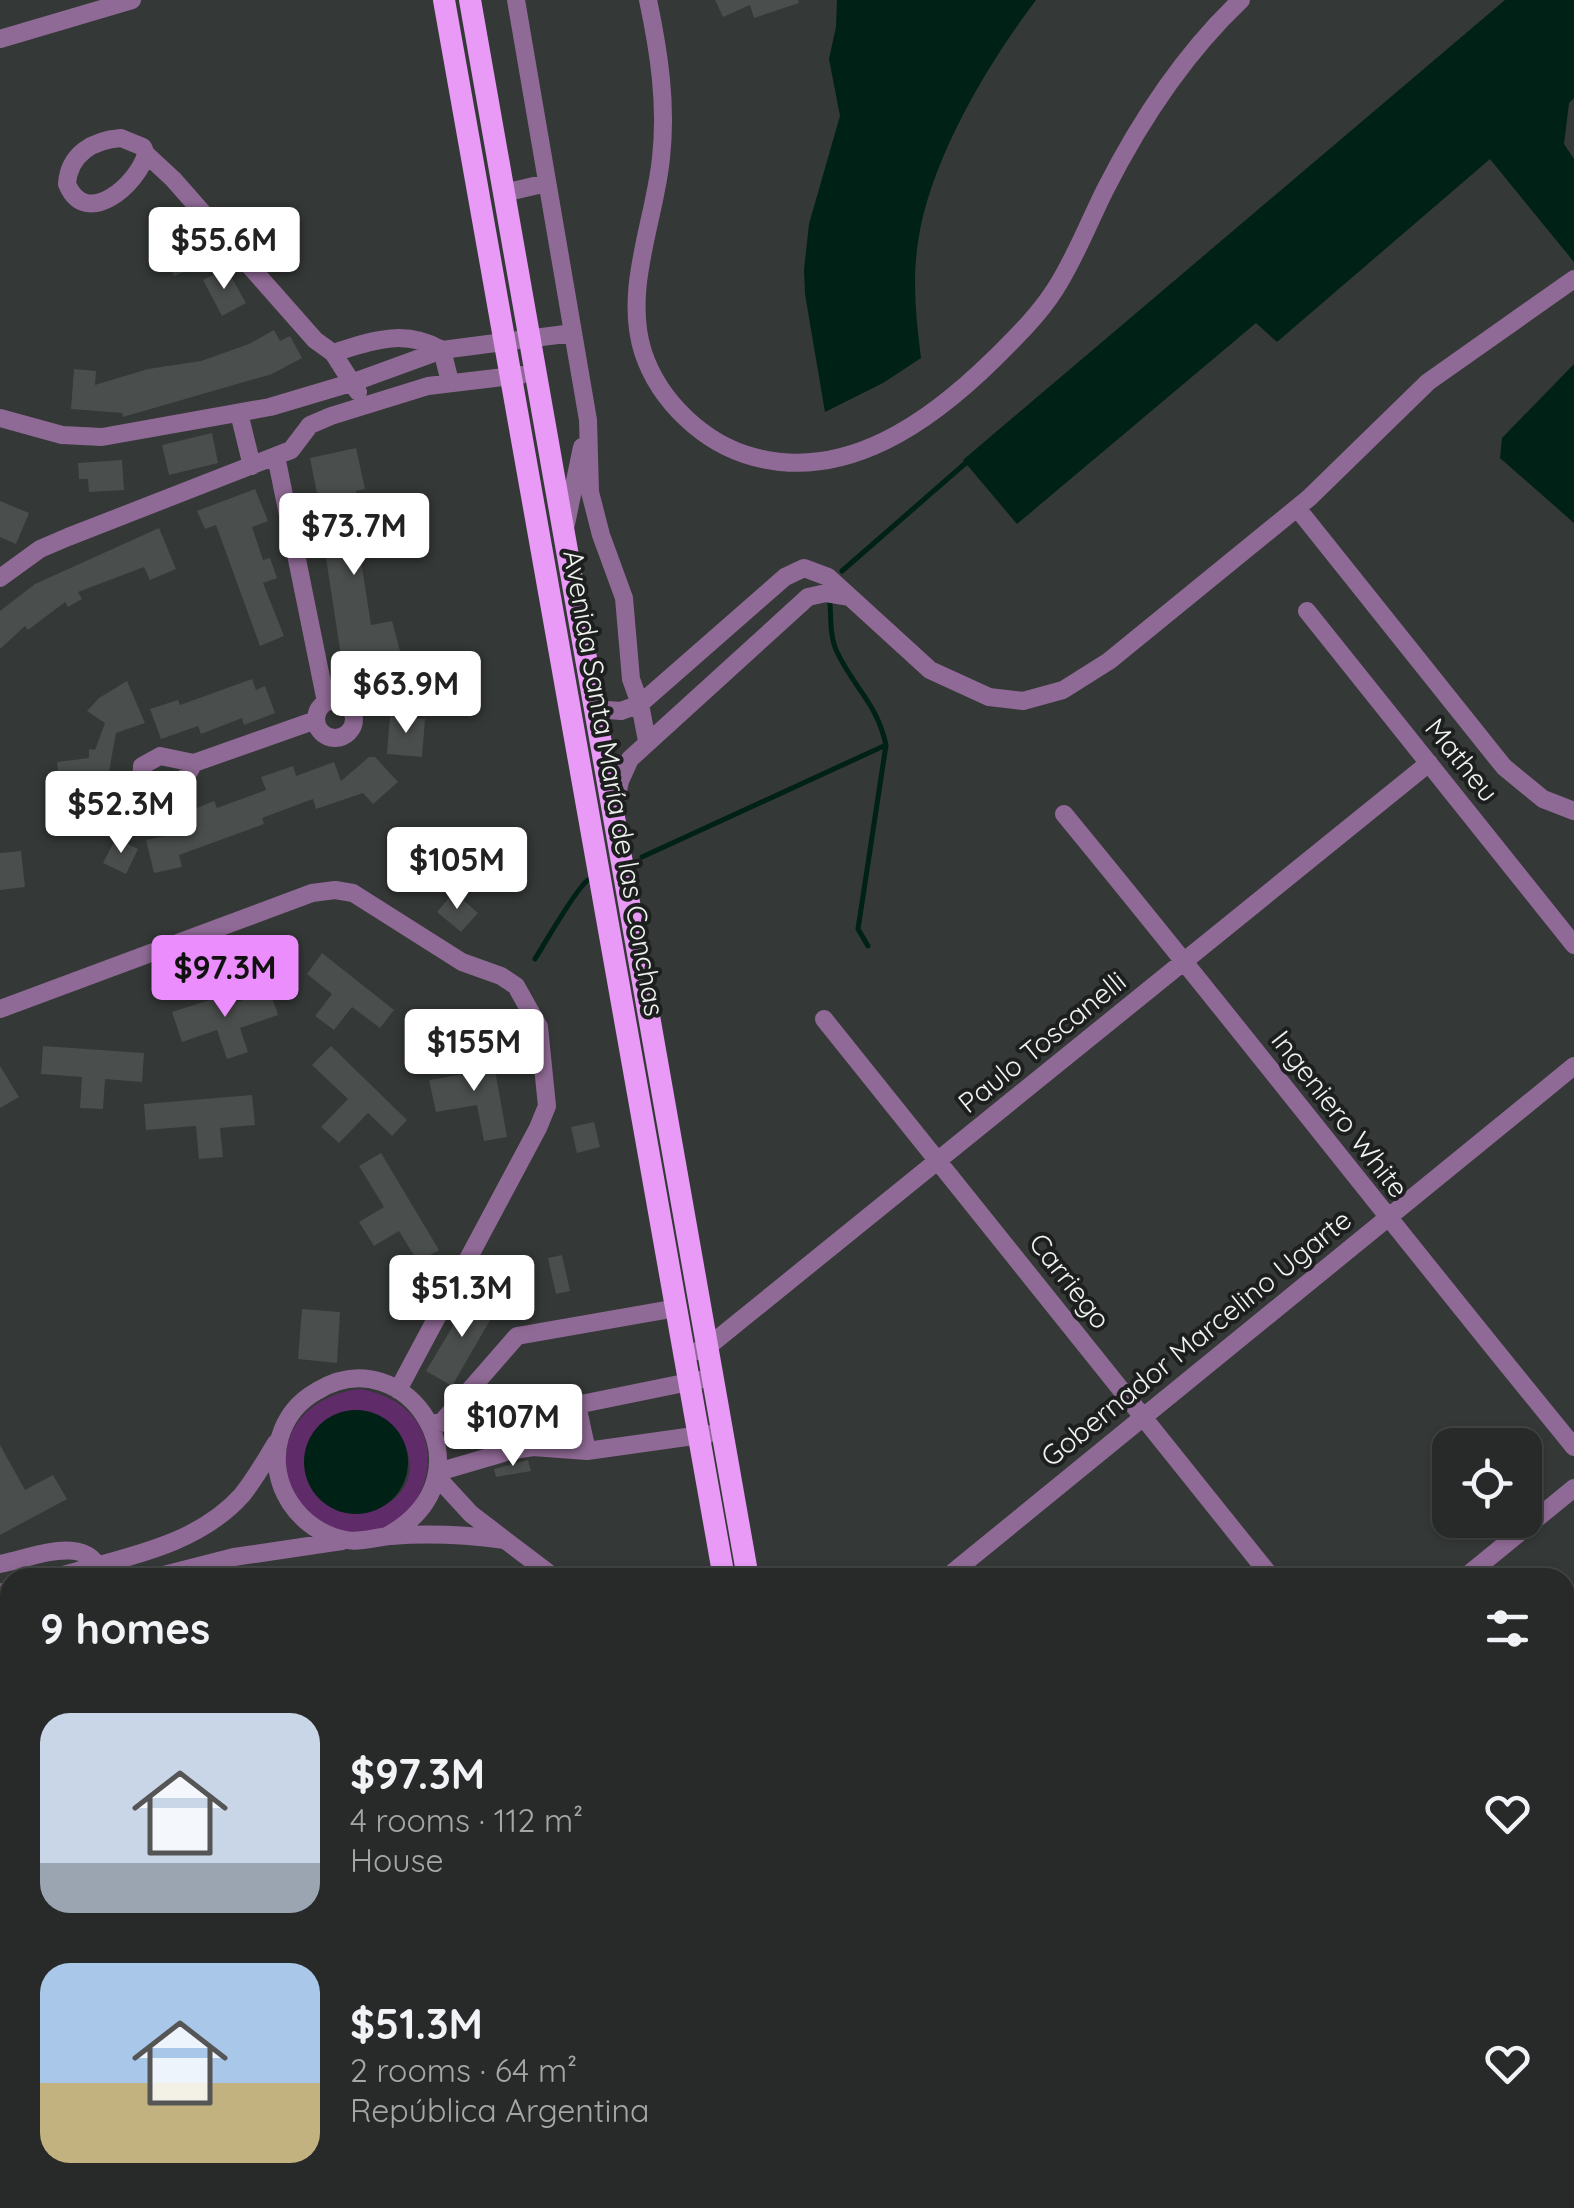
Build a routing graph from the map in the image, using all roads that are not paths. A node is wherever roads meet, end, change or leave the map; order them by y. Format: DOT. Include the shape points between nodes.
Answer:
graph roads {
  1 [pos="132,0"];
  2 [pos="444,0"];
  3 [pos="470,0"];
  4 [pos="516,0"];
  5 [pos="648,0"];
  6 [pos="1242,0"];
  7 [pos="0,40"];
  8 [pos="146,154"];
  9 [pos="547,183"];
  10 [pos="504,193"];
  11 [pos="1567,284"];
  12 [pos="573,333"];
  13 [pos="528,338"];
  14 [pos="504,340"];
  15 [pos="442,350"];
  16 [pos="333,353"];
  17 [pos="535,374"];
  18 [pos="510,376"];
  19 [pos="354,382"];
  20 [pos="450,382"];
  21 [pos="300,398"];
  22 [pos="364,405"];
  23 [pos="239,412"];
  24 [pos="0,418"];
  25 [pos="588,420"];
  26 [pos="310,425"];
  27 [pos="276,456"];
  28 [pos="252,466"];
  29 [pos="1298,508"];
  30 [pos="563,539"];
  31 [pos="0,578"];
  32 [pos="850,597"];
  33 [pos="1306,611"];
  34 [pos="326,702"];
  35 [pos="640,704"];
  36 [pos="594,709"];
  37 [pos="316,720"];
  38 [pos="646,741"];
  39 [pos="1429,762"];
  40 [pos="194,763"];
  41 [pos="1574,812"];
  42 [pos="1064,814"];
  43 [pos="613,816"];
  44 [pos="1574,945"];
  45 [pos="1185,961"];
  46 [pos="0,1009"];
  47 [pos="824,1019"];
  48 [pos="1574,1066"];
  49 [pos="940,1160"];
  50 [pos="1388,1219"];
  51 [pos="678,1308"];
  52 [pos="703,1368"];
  53 [pos="398,1390"];
  54 [pos="577,1405"];
  55 [pos="528,1416"];
  56 [pos="1142,1417"];
  57 [pos="436,1423"];
  58 [pos="717,1433"];
  59 [pos="279,1439"];
  60 [pos="1574,1446"];
  61 [pos="517,1450"];
  62 [pos="588,1451"];
  63 [pos="437,1475"];
  64 [pos="1574,1488"];
  65 [pos="387,1536"];
  66 [pos="346,1540"];
  67 [pos="505,1540"];
  68 [pos="0,1564"];
  69 [pos="98,1568"];
  70 [pos="108,1568"];
  71 [pos="191,1568"];
  72 [pos="542,1568"];
  73 [pos="724,1568"];
  74 [pos="746,1568"];
  75 [pos="958,1568"];
  76 [pos="1264,1568"];
  77 [pos="1476,1568"];
  1 -- 7 [label="street"];
  2 -- 14 [label="main road, Avenida Santa María de las Conchas"];
  3 -- 10 [label="main road, Avenida Santa María de las Conchas"];
  4 -- 9 [label="street"];
  5 -- 6 [label="street" via="664,130 639,282 644,353 664,393 702,432 744,454 800,464 854,454 891,438 956,394 1016,337 1054,292 1154,107 1194,50"];
  8 -- 8 [label="street" via="121,138 93,144 74,160 70,192 88,202 112,198 137,177"];
  8 -- 16 [label="street"];
  9 -- 10 [label="street"];
  9 -- 12 [label="street"];
  10 -- 13 [label="main road, Avenida Santa María de las Conchas"];
  11 -- 29 [label="street" via="1428,382"];
  12 -- 13 [label="street"];
  12 -- 25 [label="street"];
  13 -- 14 [label="street"];
  13 -- 17 [label="main road, Avenida Santa María de las Conchas"];
  14 -- 15 [label="street"];
  14 -- 18 [label="main road, Avenida Santa María de las Conchas"];
  15 -- 16 [label="street" via="413,338 383,337"];
  15 -- 19 [label="street"];
  15 -- 20 [label="street"];
  16 -- 19 [label="street"];
  17 -- 18 [label="street"];
  17 -- 30 [label="main road, Avenida Santa María de las Conchas"];
  18 -- 20 [label="street"];
  18 -- 51 [label="main road, Avenida Santa María de las Conchas"];
  19 -- 21 [label="street"];
  19 -- 22 [label="street"];
  20 -- 22 [label="street"];
  21 -- 23 [label="street"];
  21 -- 26 [label="street"];
  22 -- 26 [label="street"];
  23 -- 24 [label="street" via="102,437 62,435"];
  23 -- 28 [label="street"];
  25 -- 30 [label="street"];
  25 -- 35 [label="street" via="590,492 624,598 630,680"];
  26 -- 27 [label="street" via="291,450"];
  27 -- 28 [label="street"];
  27 -- 34 [label="street"];
  28 -- 31 [label="street" via="68,536"];
  29 -- 32 [label="street" via="1081,680 1023,701 990,697 930,670"];
  29 -- 41 [label="street" via="1504,767"];
  30 -- 36 [label="main road, Avenida Santa María de las Conchas"];
  32 -- 35 [label="street" via="828,576 804,568 784,577"];
  32 -- 38 [label="street" via="808,597"];
  33 -- 39 [label="street, Matheu"];
  34 -- 37 [label="street"];
  34 -- 37 [label="street" via="350,708 352,728 334,738"];
  35 -- 36 [label="street"];
  35 -- 38 [label="street"];
  36 -- 43 [label="main road, Avenida Santa María de las Conchas"];
  37 -- 40 [label="street"];
  38 -- 43 [label="street" via="620,781"];
  39 -- 44 [label="street, Matheu"];
  39 -- 45 [label="street, Paulo Toscanelli"];
  42 -- 45 [label="street, Ingeniero White"];
  43 -- 52 [label="main road, Avenida Santa María de las Conchas"];
  45 -- 49 [label="street, Paulo Toscanelli"];
  45 -- 50 [label="street, Ingeniero White"];
  46 -- 53 [label="street" via="335,890 353,893 462,962 516,986 539,1027 546,1106"];
  47 -- 49 [label="street, Carriego"];
  48 -- 50 [label="street, Gobernador Marcelino Ugarte"];
  49 -- 52 [label="street, Paulo Toscanelli"];
  49 -- 56 [label="street, Carriego"];
  50 -- 56 [label="street, Gobernador Marcelino Ugarte"];
  50 -- 60 [label="street, Ingeniero White"];
  51 -- 52 [label="main road, Avenida Santa María de las Conchas"];
  51 -- 57 [label="street" via="517,1336"];
  52 -- 54 [label="street"];
  52 -- 58 [label="main road, Avenida Santa María de las Conchas"];
  53 -- 57 [label="street"];
  53 -- 59 [label="street" via="362,1380 326,1385 289,1416"];
  54 -- 55 [label="street"];
  54 -- 62 [label="street"];
  55 -- 57 [label="street"];
  55 -- 61 [label="street"];
  56 -- 75 [label="street, Gobernador Marcelino Ugarte"];
  56 -- 76 [label="street, Carriego"];
  57 -- 63 [label="street"];
  58 -- 62 [label="street"];
  58 -- 73 [label="main road, Avenida Santa María de las Conchas"];
  58 -- 74 [label="main road, Avenida Santa María de las Conchas"];
  59 -- 66 [label="street" via="276,1461 290,1504 305,1522"];
  59 -- 70 [label="street" via="241,1495 212,1520"];
  61 -- 62 [label="street"];
  61 -- 63 [label="street"];
  63 -- 65 [label="street" via="419,1513"];
  63 -- 67 [label="street"];
  64 -- 77 [label="street"];
  65 -- 66 [label="street"];
  65 -- 67 [label="street"];
  66 -- 71 [label="street"];
  67 -- 72 [label="street"];
  68 -- 69 [label="street" via="67,1548 84,1551"];
}
